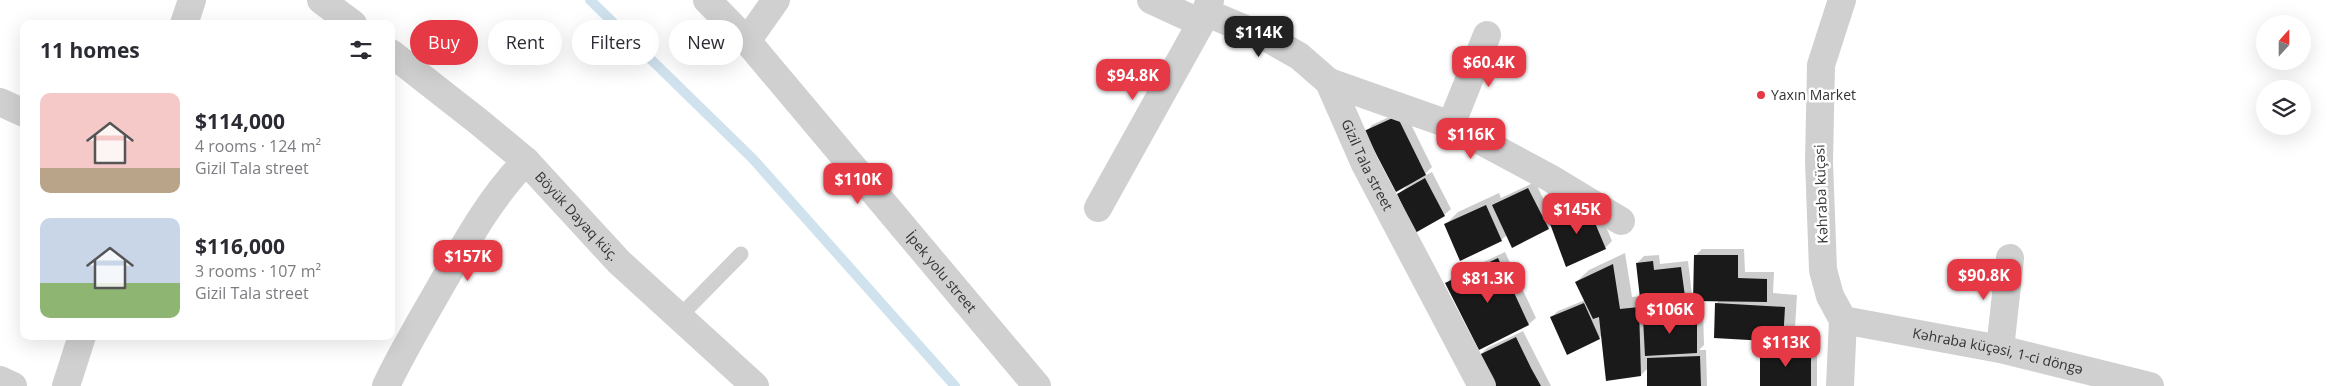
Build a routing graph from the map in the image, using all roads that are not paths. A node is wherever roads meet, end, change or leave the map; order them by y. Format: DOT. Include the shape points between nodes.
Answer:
graph roads {
  1 [pos="192,0"];
  2 [pos="321,0"];
  3 [pos="707,0"];
  4 [pos="776,0"];
  5 [pos="1151,0"];
  6 [pos="1842,0"];
  7 [pos="1205,12"];
  8 [pos="185,20"];
  9 [pos="348,20"];
  10 [pos="1487,35"];
  11 [pos="747,41"];
  12 [pos="395,56"];
  13 [pos="1330,82"];
  14 [pos="0,102"];
  15 [pos="20,111"];
  16 [pos="1451,125"];
  17 [pos="526,161"];
  18 [pos="1098,208"];
  19 [pos="1622,221"];
  20 [pos="741,254"];
  21 [pos="2010,258"];
  22 [pos="678,316"];
  23 [pos="1843,320"];
  24 [pos="81,340"];
  25 [pos="2000,349"];
  26 [pos="0,380"];
  27 [pos="13,386"];
  28 [pos="66,386"];
  29 [pos="386,386"];
  30 [pos="755,386"];
  31 [pos="1037,386"];
  32 [pos="1482,386"];
  33 [pos="1840,386"];
  34 [pos="2150,386"];
  1 -- 8 [label="street"];
  2 -- 9 [label="street"];
  3 -- 11 [label="street, İpek yolu street"];
  4 -- 11 [label="street"];
  5 -- 7 [label="street, Gizil Tala street"];
  6 -- 23 [label="street, Kəhraba küçəsi" via="1821,65 1819,151 1823,270 1830,296"];
  7 -- 13 [label="street, Gizil Tala street" via="1269,39 1299,56"];
  7 -- 18 [label="street"];
  10 -- 16 [label="street"];
  11 -- 31 [label="street, İpek yolu street"];
  12 -- 17 [label="street, Böyük Dayaq küç."];
  13 -- 16 [label="street"];
  13 -- 32 [label="street, Gizil Tala street" via="1365,164"];
  14 -- 15 [label="street"];
  16 -- 19 [label="street"];
  17 -- 22 [label="street, Böyük Dayaq küç." via="619,262"];
  17 -- 29 [label="street" via="486,209"];
  20 -- 22 [label="lane"];
  21 -- 25 [label="street"];
  22 -- 30 [label="street, Böyük Dayaq küç."];
  23 -- 25 [label="street, Kəhraba küçəsi, 1-ci döngə"];
  23 -- 33 [label="street"];
  24 -- 28 [label="street"];
  25 -- 34 [label="street, Kəhraba küçəsi, 1-ci döngə"];
  26 -- 27 [label="street"];
}
